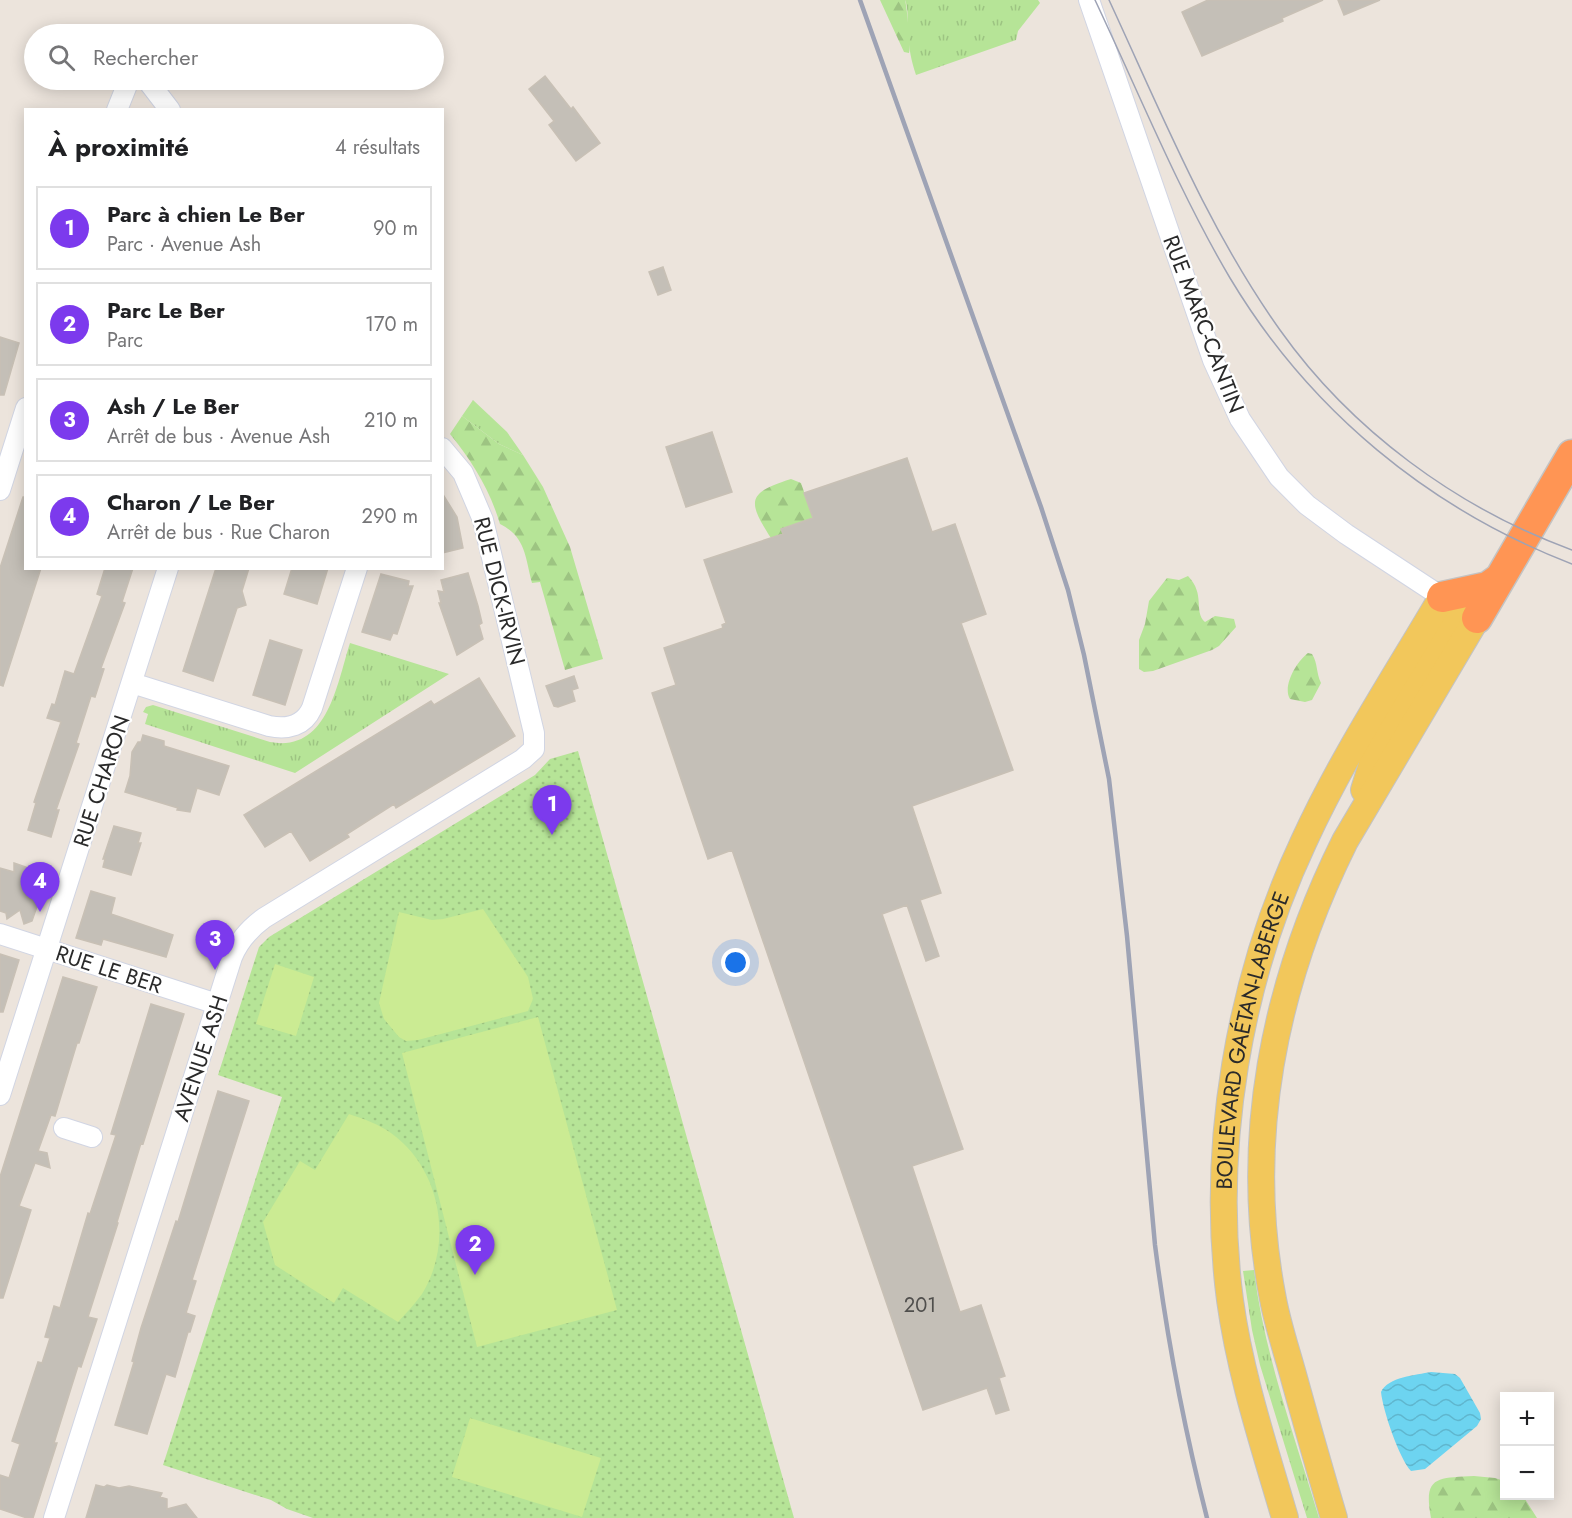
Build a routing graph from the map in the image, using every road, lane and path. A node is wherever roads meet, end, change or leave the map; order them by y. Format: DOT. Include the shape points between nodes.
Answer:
graph roads {
  1 [pos="1089,0"];
  2 [pos="125,90"];
  3 [pos="155,90"];
  4 [pos="118,108"];
  5 [pos="168,108"];
  6 [pos="24,414"];
  7 [pos="444,450"];
  8 [pos="1572,455"];
  9 [pos="0,490"];
  10 [pos="167,570"];
  11 [pos="356,570"];
  12 [pos="1499,579"];
  13 [pos="1459,607"];
  14 [pos="132,682"];
  15 [pos="536,744"];
  16 [pos="0,934"];
  17 [pos="47,949"];
  18 [pos="218,1004"];
  19 [pos="0,1095"];
  20 [pos="64,1128"];
  21 [pos="92,1137"];
  22 [pos="54,1518"];
  23 [pos="1285,1518"];
  24 [pos="1334,1518"];
  1 -- 13 [label="street, RUE MARC-CANTIN" via="1214,360 1240,419 1279,477 1307,505"];
  2 -- 4 [label="street"];
  3 -- 5 [label="street"];
  6 -- 9 [label="street"];
  7 -- 15 [label="street, RUE DICK-IRVIN" via="462,473 483,520"];
  8 -- 12 [label="highway"];
  10 -- 14 [label="street, RUE CHARON"];
  11 -- 14 [label="street" via="312,708 296,725 269,726"];
  12 -- 13 [label="highway"];
  12 -- 13 [label="highway"];
  13 -- 23 [label="main road, BOULEVARD GAÉTAN-LABERGE" via="1337,777 1303,843 1261,953 1237,1057 1226,1157 1228,1283 1246,1379"];
  13 -- 24 [label="main road, BOULEVARD GAÉTAN-LABERGE" via="1309,922 1285,996 1267,1086 1262,1208 1273,1299"];
  14 -- 17 [label="street, RUE CHARON"];
  15 -- 18 [label="street, AVENUE ASH" via="523,759 254,926 235,950"];
  16 -- 17 [label="street, RUE LE BER"];
  17 -- 18 [label="street, RUE LE BER"];
  17 -- 19 [label="street, RUE CHARON"];
  18 -- 22 [label="street, AVENUE ASH"];
  20 -- 21 [label="street"];
}
